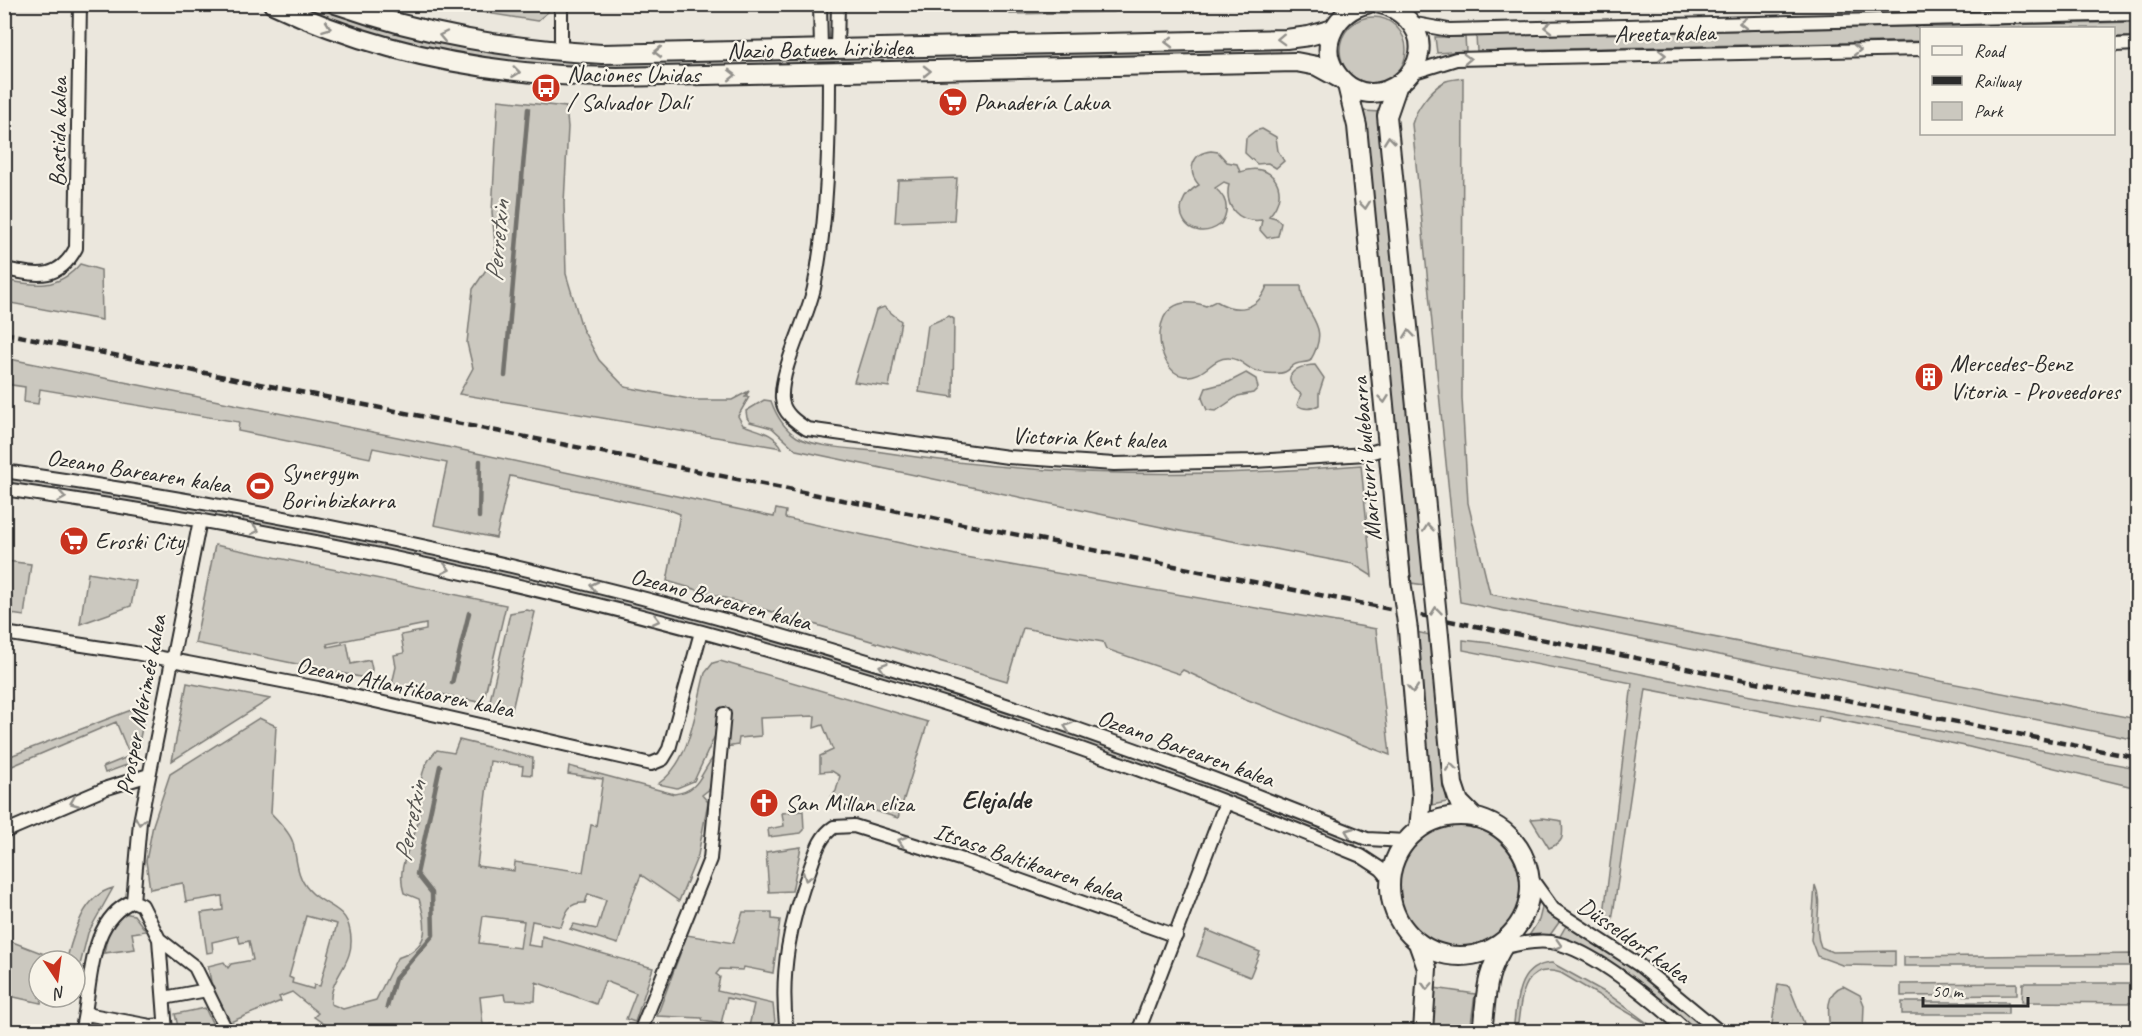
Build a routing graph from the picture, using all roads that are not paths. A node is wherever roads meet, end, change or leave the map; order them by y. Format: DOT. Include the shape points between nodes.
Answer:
graph roads {
  1 [pos="81,4"];
  2 [pos="273,4"];
  3 [pos="336,4"];
  4 [pos="561,4"];
  5 [pos="820,4"];
  6 [pos="838,4"];
  7 [pos="1367,4"];
  8 [pos="1380,4"];
  9 [pos="1385,5"];
  10 [pos="2138,14"];
  11 [pos="1337,18"];
  12 [pos="1410,23"];
  13 [pos="2138,44"];
  14 [pos="2115,45"];
  15 [pos="829,49"];
  16 [pos="1920,49"];
  17 [pos="561,52"];
  18 [pos="829,73"];
  19 [pos="1411,73"];
  20 [pos="1343,81"];
  21 [pos="1397,87"];
  22 [pos="4,268"];
  23 [pos="1389,447"];
  24 [pos="4,471"];
  25 [pos="4,489"];
  26 [pos="200,520"];
  27 [pos="701,632"];
  28 [pos="4,633"];
  29 [pos="172,660"];
  30 [pos="724,714"];
  31 [pos="149,775"];
  32 [pos="1226,802"];
  33 [pos="1475,818"];
  34 [pos="4,832"];
  35 [pos="1412,835"];
  36 [pos="1530,877"];
  37 [pos="1389,878"];
  38 [pos="133,901"];
  39 [pos="1176,936"];
  40 [pos="159,939"];
  41 [pos="1418,943"];
  42 [pos="1505,943"];
  43 [pos="207,990"];
  44 [pos="164,998"];
  45 [pos="86,1014"];
  46 [pos="165,1028"];
  47 [pos="81,1032"];
  48 [pos="227,1032"];
  49 [pos="640,1032"];
  50 [pos="787,1032"];
  51 [pos="1138,1032"];
  52 [pos="1422,1032"];
  53 [pos="1482,1032"];
  54 [pos="1689,1032"];
  55 [pos="1720,1032"];
  1 -- 22 [label="street, Bastida kalea" via="77,238 70,258 57,270 35,275"];
  2 -- 18 [label="main road, Nazio Batuen hiribidea, one-way" via="376,44 465,65 518,72 582,77"];
  17 -- 3 [label="main road, Nazio Batuen hiribidea, one-way" via="463,40"];
  4 -- 17 [label="street"];
  5 -- 15 [label="street"];
  6 -- 15 [label="street"];
  7 -- 11 [label="main road, Nazio Batuen hiribidea"];
  8 -- 9 [label="main road"];
  9 -- 12 [label="main road"];
  10 -- 12 [label="street, Areeta kalea, one-way" via="1449,30"];
  11 -- 15 [label="main road, Nazio Batuen hiribidea, one-way" via="1286,39"];
  11 -- 20 [label="main road, Mariturri bulebarra" via="1329,54"];
  12 -- 19 [label="main road" via="1418,48"];
  13 -- 14 [label="street"];
  15 -- 17 [label="main road, Nazio Batuen hiribidea, one-way"];
  19 -- 16 [label="street, Areeta kalea, one-way" via="1456,59"];
  18 -- 20 [label="main road, Nazio Batuen hiribidea, one-way" via="1296,62 1317,66"];
  18 -- 23 [label="street, Victoria Kent kalea" via="826,217 809,310 785,376 782,400 790,418 807,429 844,436 1008,457 1114,464 1254,461 1366,454"];
  19 -- 21 [label="main road"];
  20 -- 21 [label="main road, Nazio Batuen hiribidea" via="1372,93"];
  20 -- 23 [label="main road, Mariturri bulebarra, one-way" via="1357,126"];
  33 -- 21 [label="main road, one-way, bridge" via="1459,802 1453,784 1387,116"];
  23 -- 35 [label="main road, Mariturri bulebarra, one-way, bridge" via="1422,797"];
  35 -- 24 [label="street, Ozeano Barearen kalea, one-way" via="1368,839 1105,739 879,666 640,598 449,552 239,509"];
  25 -- 26 [label="street, Ozeano Barearen kalea, one-way"];
  26 -- 27 [label="street, Ozeano Barearen kalea, one-way" via="441,568"];
  26 -- 29 [label="street, Prosper Mérimée kalea"];
  27 -- 29 [label="street, Ozeano Atlantikoaren kalea" via="669,748 663,759 651,764 318,688"];
  27 -- 32 [label="street, Ozeano Barearen kalea" via="999,722"];
  28 -- 29 [label="street, Ozeano Atlantikoaren kalea"];
  29 -- 31 [label="street, Prosper Mérimée kalea"];
  30 -- 49 [label="street" via="710,859"];
  31 -- 34 [label="street, one-way" via="107,788"];
  31 -- 38 [label="street, Prosper Mérimée kalea, one-way" via="135,853"];
  32 -- 37 [label="street, Ozeano Barearen kalea" via="1361,856"];
  32 -- 39 [label="street"];
  33 -- 35 [label="main road" via="1445,818"];
  33 -- 36 [label="main road" via="1491,823 1517,845"];
  35 -- 37 [label="main road" via="1395,858"];
  36 -- 42 [label="main road" via="1526,909"];
  36 -- 55 [label="street, Düsseldorf kalea" via="1553,909 1639,965"];
  37 -- 41 [label="main road" via="1395,914"];
  38 -- 40 [label="street" via="141,905"];
  38 -- 45 [label="street" via="107,918 96,950"];
  39 -- 50 [label="street, Itsaso Baltikoaren kalea, one-way" via="909,843 854,826 834,827 822,839 796,907 785,980"];
  39 -- 51 [label="street"];
  40 -- 43 [label="street" via="195,967"];
  40 -- 44 [label="street"];
  41 -- 42 [label="main road" via="1449,956 1470,956"];
  41 -- 52 [label="main road, one-way" via="1427,969"];
  42 -- 53 [label="main road" via="1489,974"];
  42 -- 54 [label="street, Düsseldorf kalea, one-way" via="1551,942 1565,946 1619,976"];
  43 -- 44 [label="street"];
  43 -- 48 [label="street"];
  44 -- 46 [label="street"];
  45 -- 46 [label="street"];
  45 -- 47 [label="street"];
}
